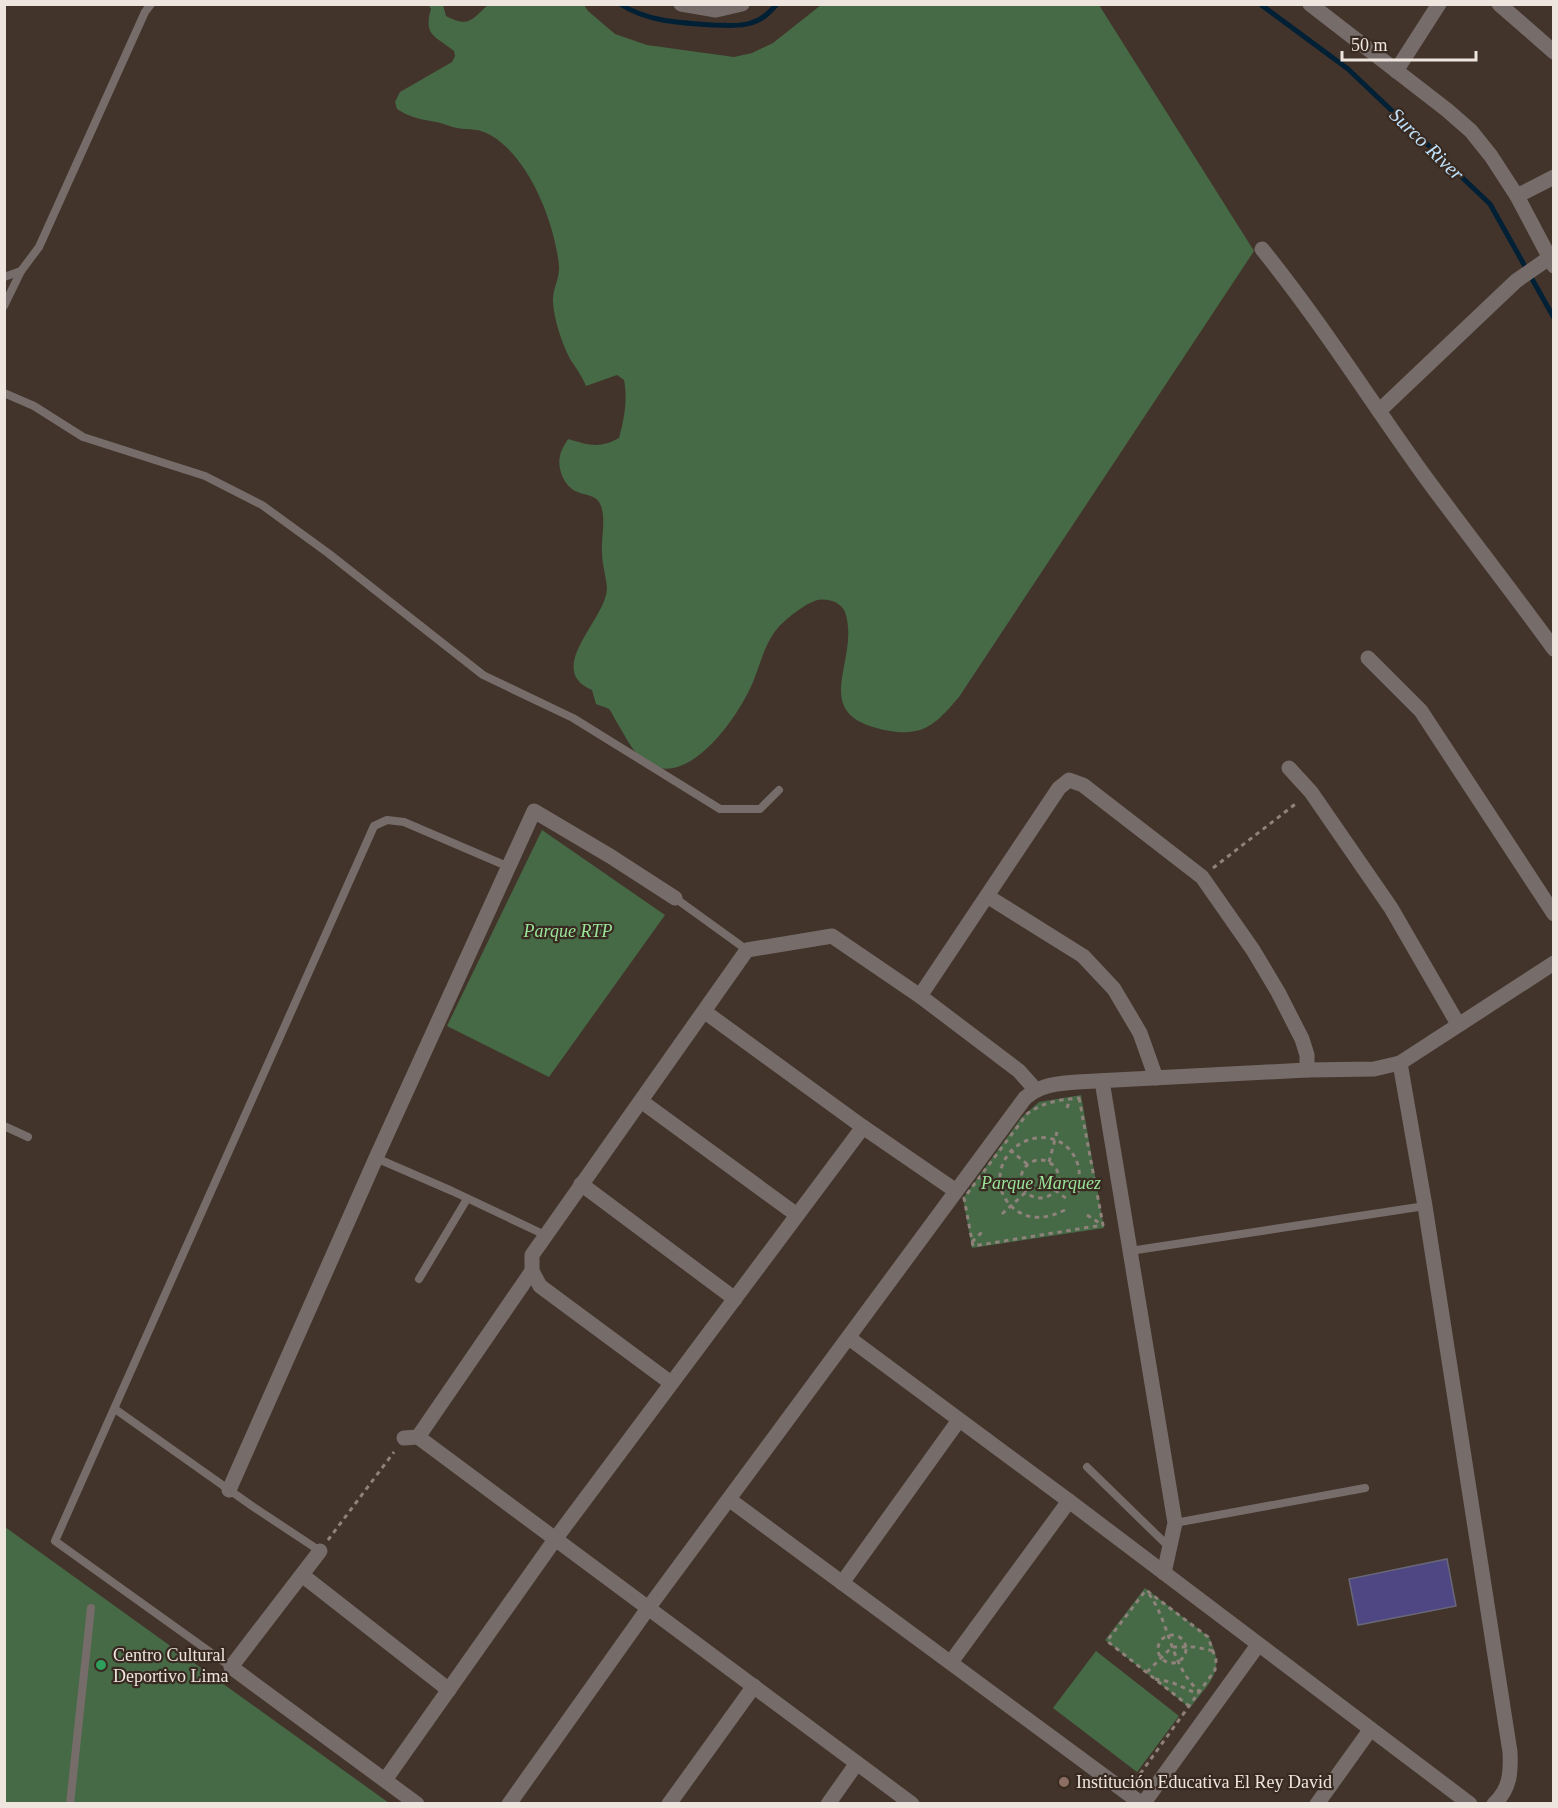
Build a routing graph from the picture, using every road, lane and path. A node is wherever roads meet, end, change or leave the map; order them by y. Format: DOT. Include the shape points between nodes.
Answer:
graph roads {
  1 [pos="151,4"];
  2 [pos="681,4"];
  3 [pos="742,4"];
  4 [pos="1310,4"];
  5 [pos="1439,4"];
  6 [pos="1500,4"];
  7 [pos="1554,52"];
  8 [pos="1396,70"];
  9 [pos="1554,177"];
  10 [pos="1517,196"];
  11 [pos="1262,249"];
  12 [pos="1547,263"];
  13 [pos="21,271"];
  14 [pos="4,276"];
  15 [pos="4,306"];
  16 [pos="4,393"];
  17 [pos="1379,411"];
  18 [pos="1554,649"];
  19 [pos="1368,658"];
  20 [pos="1289,768"];
  21 [pos="779,790"];
  22 [pos="1311,792"];
  23 [pos="509,867"];
  24 [pos="1202,876"];
  25 [pos="987,896"];
  26 [pos="675,898"];
  27 [pos="1554,914"];
  28 [pos="747,950"];
  29 [pos="1554,963"];
  30 [pos="920,996"];
  31 [pos="705,1012"];
  32 [pos="1458,1024"];
  33 [pos="1400,1063"];
  34 [pos="1307,1070"];
  35 [pos="1156,1078"];
  36 [pos="1102,1081"];
  37 [pos="1035,1089"];
  38 [pos="1070,1099"];
  39 [pos="641,1101"];
  40 [pos="1067,1108"];
  41 [pos="4,1126"];
  42 [pos="863,1127"];
  43 [pos="1057,1132"];
  44 [pos="28,1137"];
  45 [pos="1055,1141"];
  46 [pos="1000,1142"];
  47 [pos="1010,1151"];
  48 [pos="376,1158"];
  49 [pos="1048,1162"];
  50 [pos="1027,1164"];
  51 [pos="581,1184"];
  52 [pos="1055,1190"];
  53 [pos="956,1191"];
  54 [pos="1026,1192"];
  55 [pos="1078,1194"];
  56 [pos="467,1199"];
  57 [pos="1067,1199"];
  58 [pos="1011,1206"];
  59 [pos="1425,1206"];
  60 [pos="1065,1210"];
  61 [pos="1002,1214"];
  62 [pos="798,1215"];
  63 [pos="1088,1215"];
  64 [pos="1103,1226"];
  65 [pos="983,1231"];
  66 [pos="545,1235"];
  67 [pos="972,1242"];
  68 [pos="1130,1251"];
  69 [pos="532,1271"];
  70 [pos="419,1280"];
  71 [pos="735,1299"];
  72 [pos="849,1338"];
  73 [pos="671,1383"];
  74 [pos="115,1409"];
  75 [pos="959,1420"];
  76 [pos="411,1437"];
  77 [pos="1087,1467"];
  78 [pos="1365,1488"];
  79 [pos="229,1490"];
  80 [pos="730,1500"];
  81 [pos="1069,1501"];
  82 [pos="1175,1523"];
  83 [pos="556,1538"];
  84 [pos="1169,1547"];
  85 [pos="320,1551"];
  86 [pos="1164,1573"];
  87 [pos="302,1575"];
  88 [pos="842,1583"];
  89 [pos="1146,1590"];
  90 [pos="649,1607"];
  91 [pos="91,1608"];
  92 [pos="1168,1636"];
  93 [pos="1258,1645"];
  94 [pos="1186,1646"];
  95 [pos="1172,1647"];
  96 [pos="1214,1651"];
  97 [pos="1160,1656"];
  98 [pos="951,1662"];
  99 [pos="1177,1662"];
  100 [pos="231,1667"];
  101 [pos="1147,1672"];
  102 [pos="1154,1678"];
  103 [pos="754,1686"];
  104 [pos="449,1690"];
  105 [pos="1199,1693"];
  106 [pos="1189,1706"];
  107 [pos="1370,1730"];
  108 [pos="857,1763"];
  109 [pos="384,1780"];
  110 [pos="1127,1792"];
  111 [pos="70,1803"];
  112 [pos="417,1803"];
  113 [pos="509,1803"];
  114 [pos="669,1803"];
  115 [pos="828,1803"];
  116 [pos="912,1803"];
  117 [pos="1142,1803"];
  118 [pos="1317,1803"];
  119 [pos="1470,1803"];
  120 [pos="1494,1803"];
  1 -- 13 [label="lane" via="39,247"];
  2 -- 3 [label="street" via="716,10"];
  4 -- 8 [label="street"];
  5 -- 8 [label="street"];
  6 -- 7 [label="street"];
  8 -- 10 [label="street" via="1471,131"];
  9 -- 10 [label="street"];
  10 -- 12 [label="street"];
  11 -- 17 [label="street"];
  12 -- 17 [label="street" via="1521,276"];
  13 -- 14 [label="lane"];
  13 -- 15 [label="lane"];
  16 -- 21 [label="lane" via="34,406 83,437 205,476 262,505 483,675 573,718 720,808 760,809"];
  17 -- 18 [label="street"];
  19 -- 27 [label="street" via="1421,711"];
  20 -- 22 [label="street"];
  22 -- 24 [label="path"];
  22 -- 32 [label="street" via="1390,908"];
  23 -- 26 [label="street" via="534,811"];
  23 -- 48 [label="street"];
  23 -- 74 [label="lane" via="404,822 387,820 374,826"];
  24 -- 25 [label="street" via="1083,785 1069,780 1059,788"];
  24 -- 34 [label="street" via="1278,992 1302,1039"];
  25 -- 30 [label="street"];
  25 -- 35 [label="street" via="1083,956 1114,989 1140,1033"];
  26 -- 28 [label="lane"];
  28 -- 30 [label="street" via="832,936"];
  28 -- 31 [label="street"];
  29 -- 32 [label="street"];
  30 -- 37 [label="street" via="1019,1071"];
  31 -- 39 [label="street"];
  31 -- 42 [label="street"];
  32 -- 33 [label="street"];
  33 -- 34 [label="street" via="1374,1069"];
  33 -- 59 [label="street"];
  34 -- 35 [label="street"];
  35 -- 36 [label="street"];
  36 -- 37 [label="street"];
  36 -- 68 [label="street"];
  37 -- 46 [label="street" via="1025,1098"];
  38 -- 40 [label="path"];
  38 -- 46 [label="path" via="1038,1106"];
  38 -- 64 [label="path" via="1079,1098"];
  39 -- 51 [label="street"];
  39 -- 62 [label="street"];
  41 -- 44 [label="lane"];
  42 -- 53 [label="street"];
  42 -- 62 [label="street"];
  43 -- 45 [label="path"];
  45 -- 47 [label="path" via="1032,1138"];
  45 -- 49 [label="path"];
  45 -- 55 [label="path" via="1070,1150 1077,1162"];
  46 -- 47 [label="path"];
  46 -- 53 [label="street"];
  46 -- 67 [label="path" via="964,1198"];
  47 -- 50 [label="path"];
  47 -- 58 [label="path" via="1000,1176 1001,1189"];
  48 -- 56 [label="lane"];
  48 -- 79 [label="street"];
  49 -- 50 [label="path" via="1039,1159"];
  49 -- 52 [label="path" via="1058,1175"];
  50 -- 54 [label="path" via="1021,1176"];
  51 -- 66 [label="street"];
  51 -- 71 [label="street"];
  52 -- 54 [label="path" via="1043,1198"];
  52 -- 57 [label="path"];
  53 -- 72 [label="street"];
  54 -- 58 [label="path"];
  56 -- 66 [label="lane"];
  56 -- 70 [label="lane"];
  58 -- 60 [label="path" via="1026,1216 1039,1218"];
  58 -- 61 [label="path"];
  59 -- 68 [label="lane"];
  59 -- 120 [label="street" via="1510,1752 1511,1777"];
  62 -- 71 [label="street"];
  63 -- 64 [label="path"];
  64 -- 67 [label="path" via="973,1246"];
  65 -- 67 [label="path"];
  66 -- 69 [label="street" via="532,1255"];
  68 -- 82 [label="street"];
  69 -- 73 [label="street" via="540,1286"];
  69 -- 76 [label="street"];
  71 -- 73 [label="street"];
  72 -- 75 [label="street"];
  72 -- 80 [label="street"];
  73 -- 83 [label="street"];
  74 -- 79 [label="lane"];
  74 -- 100 [label="lane" via="55,1541"];
  75 -- 81 [label="street"];
  75 -- 88 [label="street"];
  76 -- 83 [label="street"];
  76 -- 85 [label="path"];
  77 -- 84 [label="lane"];
  78 -- 82 [label="lane"];
  79 -- 85 [label="lane"];
  80 -- 88 [label="street"];
  80 -- 90 [label="street"];
  81 -- 86 [label="street"];
  81 -- 98 [label="street"];
  82 -- 84 [label="street"];
  83 -- 90 [label="street"];
  83 -- 104 [label="street"];
  84 -- 86 [label="street"];
  85 -- 87 [label="street"];
  86 -- 93 [label="street"];
  87 -- 100 [label="street"];
  87 -- 104 [label="street"];
  88 -- 98 [label="street"];
  89 -- 92 [label="path" via="1162,1615"];
  89 -- 96 [label="path" via="1208,1637"];
  89 -- 101 [label="path" via="1107,1641"];
  90 -- 103 [label="street"];
  90 -- 113 [label="street"];
  91 -- 111 [label="lane"];
  92 -- 94 [label="path" via="1178,1636"];
  92 -- 95 [label="path"];
  92 -- 97 [label="path" via="1158,1647"];
  93 -- 107 [label="street"];
  93 -- 117 [label="street"];
  94 -- 95 [label="path"];
  94 -- 96 [label="path"];
  94 -- 99 [label="path" via="1184,1656"];
  95 -- 97 [label="path"];
  95 -- 99 [label="path"];
  96 -- 105 [label="path" via="1215,1670"];
  97 -- 99 [label="path"];
  97 -- 101 [label="path"];
  98 -- 110 [label="street"];
  99 -- 105 [label="path"];
  100 -- 109 [label="street"];
  101 -- 102 [label="path"];
  102 -- 105 [label="path"];
  102 -- 106 [label="path"];
  103 -- 108 [label="street"];
  103 -- 114 [label="street"];
  104 -- 109 [label="street"];
  105 -- 106 [label="path"];
  106 -- 110 [label="path"];
  107 -- 118 [label="street"];
  107 -- 119 [label="street"];
  108 -- 115 [label="street"];
  108 -- 116 [label="street"];
  109 -- 112 [label="street"];
  110 -- 117 [label="street"];
}
